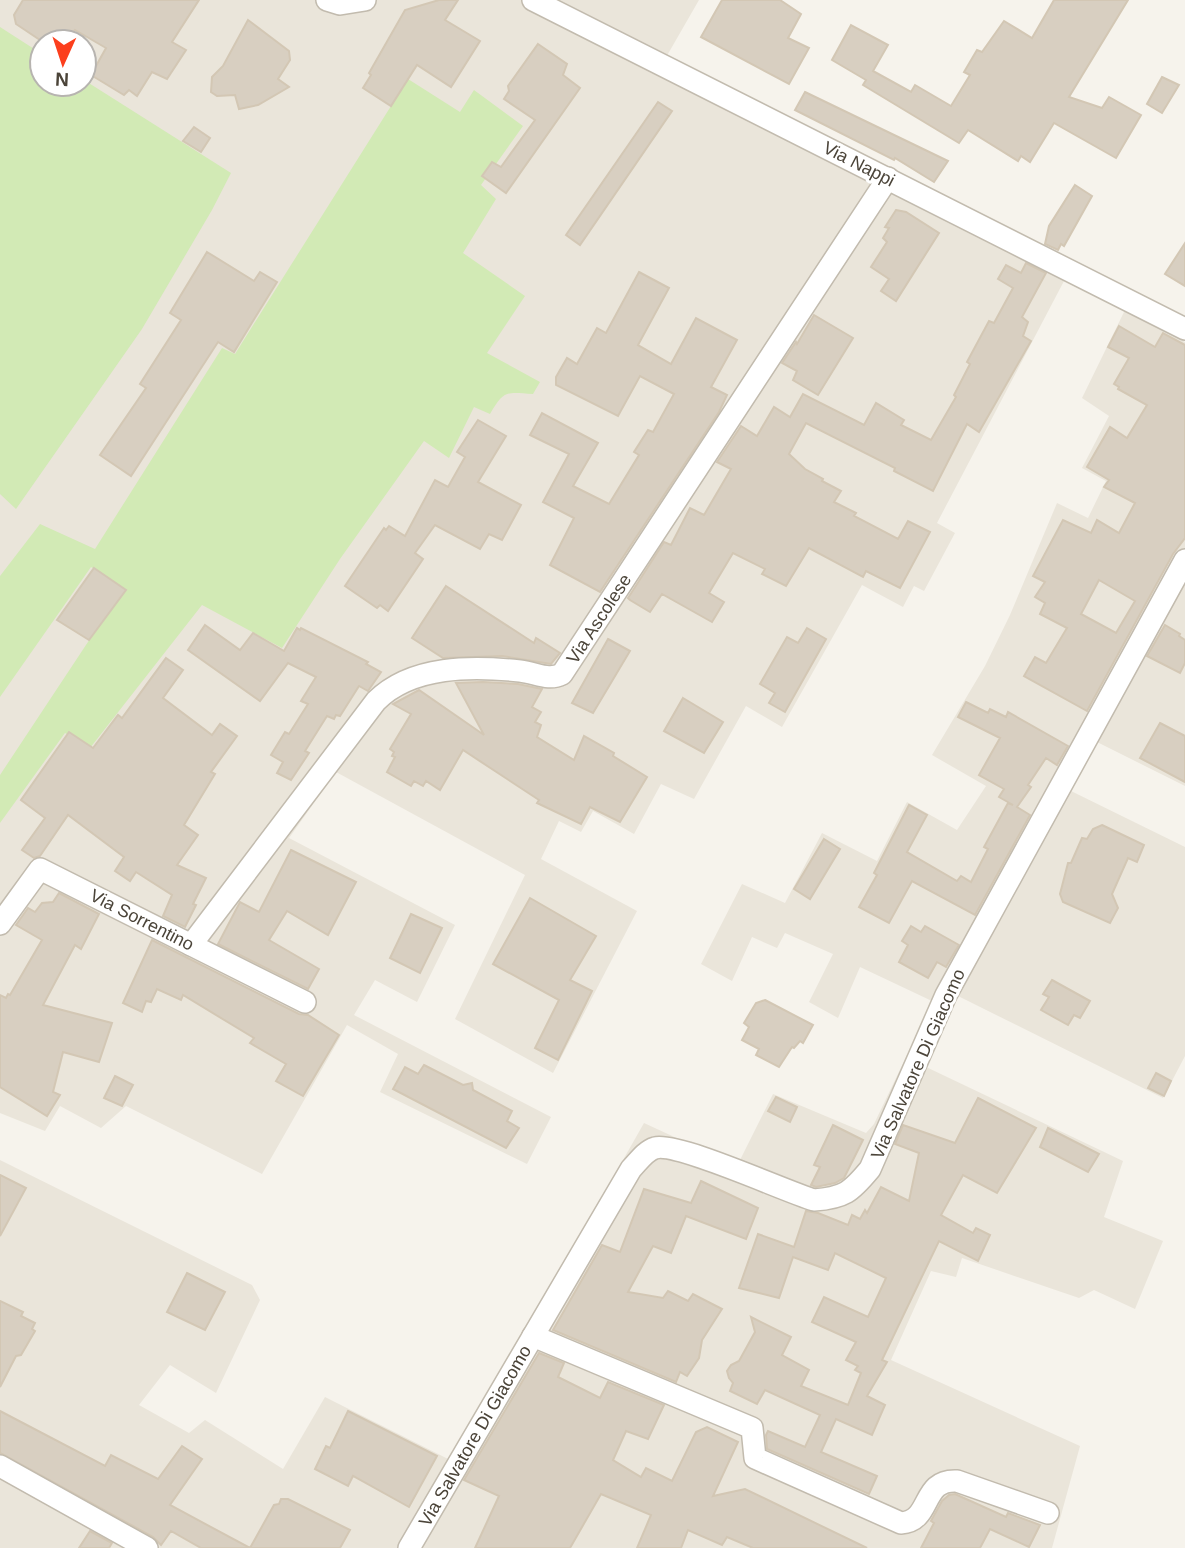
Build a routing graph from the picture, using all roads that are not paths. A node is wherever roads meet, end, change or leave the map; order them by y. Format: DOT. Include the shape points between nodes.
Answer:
graph roads {
  1 [pos="327,0"];
  2 [pos="365,0"];
  3 [pos="533,0"];
  4 [pos="888,178"];
  5 [pos="1185,328"];
  6 [pos="1185,560"];
  7 [pos="0,924"];
  8 [pos="191,945"];
  9 [pos="305,1002"];
  10 [pos="533,1336"];
  11 [pos="1,1467"];
  12 [pos="1048,1513"];
  13 [pos="147,1548"];
  14 [pos="409,1548"];
  1 -- 2 [label="street" via="340,4"];
  3 -- 4 [label="street, Via Nappi"];
  4 -- 5 [label="street, Via Nappi"];
  4 -- 8 [label="street, Via Ascolese" via="562,674 553,678 501,669 456,668 387,689"];
  6 -- 10 [label="street, Via Salvatore Di Giacomo" via="946,995 870,1169 854,1189 837,1198 814,1200 681,1150 654,1148 631,1169"];
  7 -- 8 [label="street, Via Sorrentino" via="40,869"];
  8 -- 9 [label="street, Via Sorrentino"];
  10 -- 12 [label="street" via="752,1428 755,1458 901,1523 920,1514 933,1489 947,1480"];
  10 -- 14 [label="street, Via Salvatore Di Giacomo"];
  11 -- 13 [label="street"];
}
